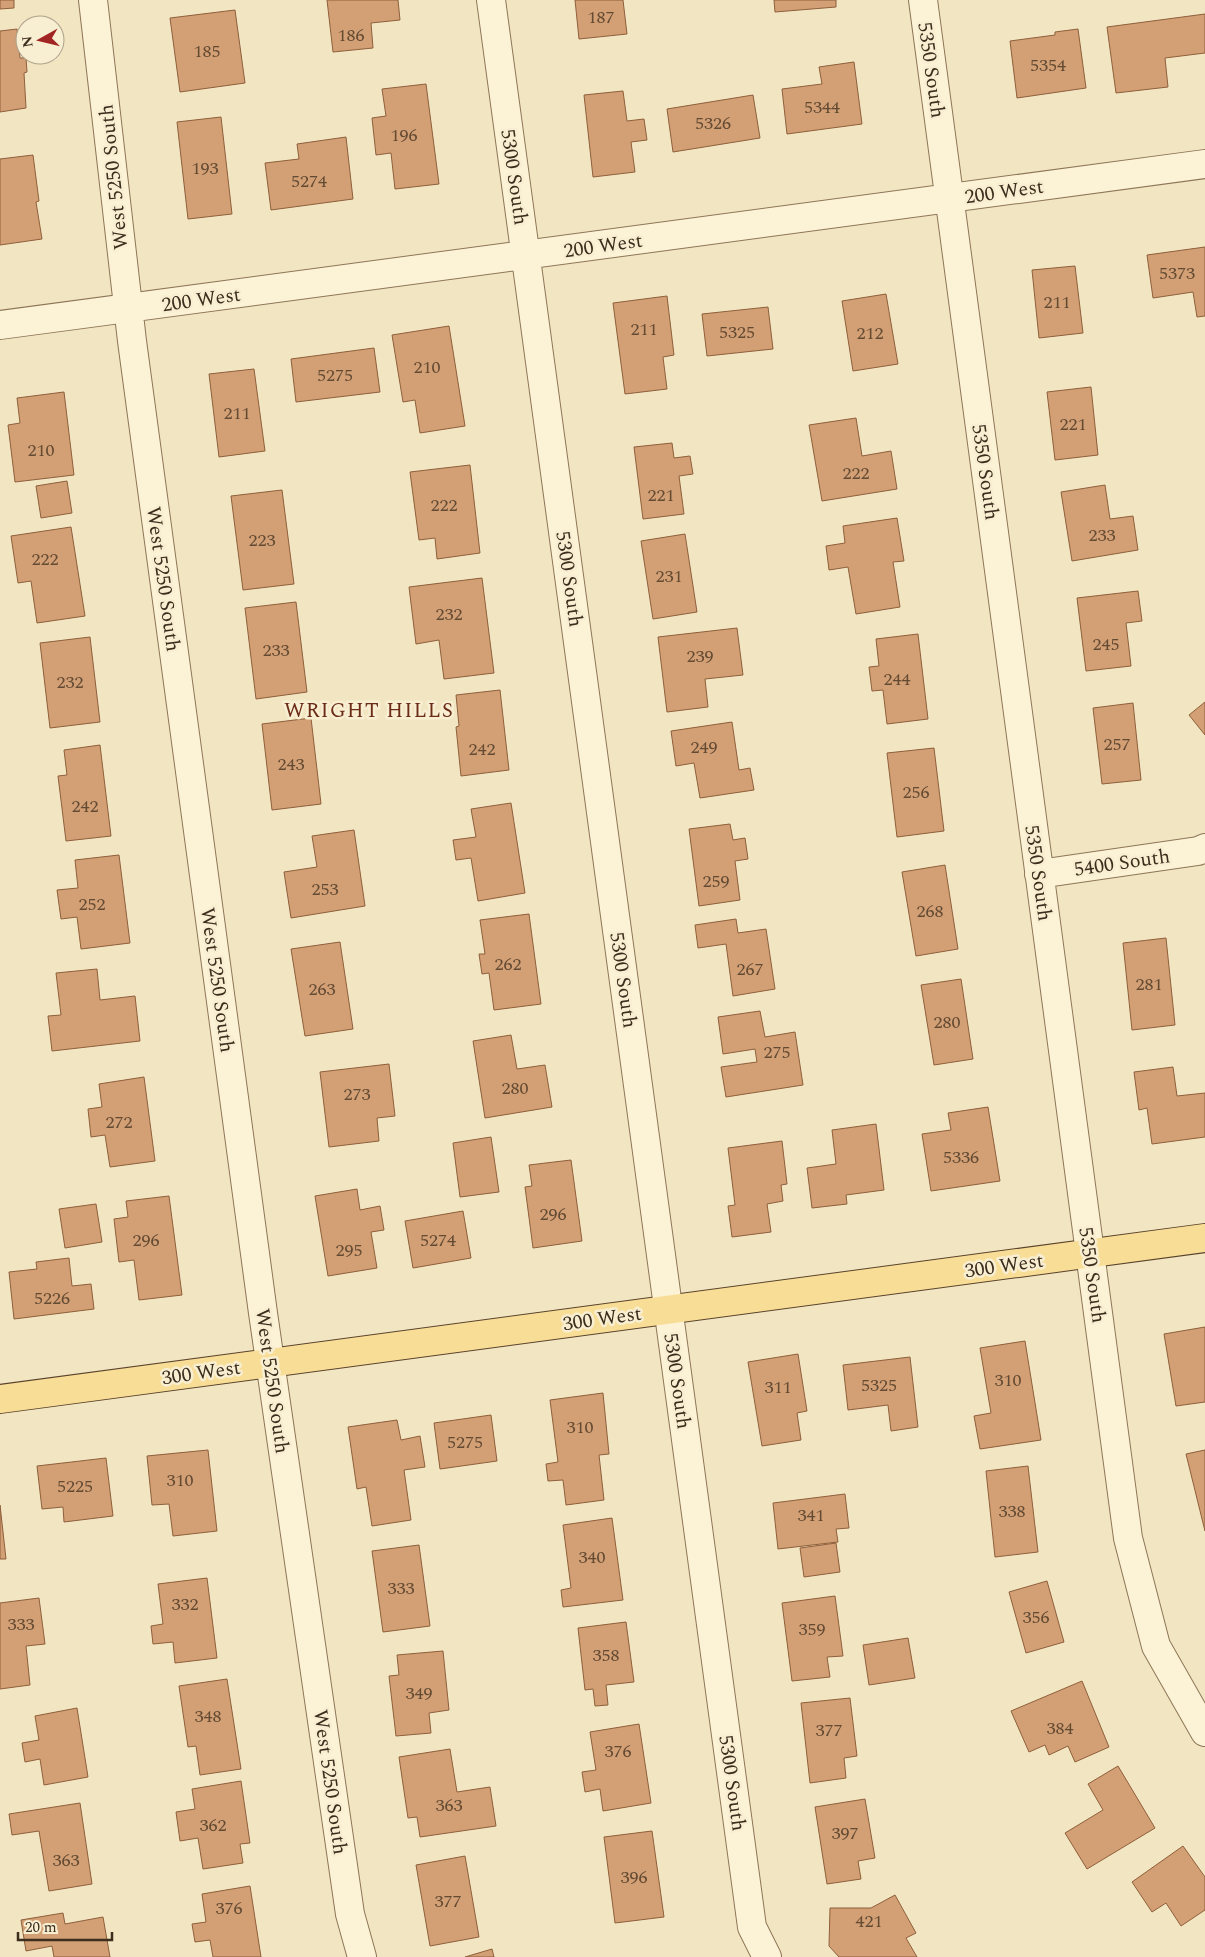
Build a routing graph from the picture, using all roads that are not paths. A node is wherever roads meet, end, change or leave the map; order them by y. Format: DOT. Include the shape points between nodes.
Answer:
graph roads {
  1 [pos="93,0"];
  2 [pos="491,0"];
  3 [pos="923,0"];
  4 [pos="1205,164"];
  5 [pos="949,199"];
  6 [pos="526,256"];
  7 [pos="128,309"];
  8 [pos="0,325"];
  9 [pos="1205,848"];
  10 [pos="1039,874"];
  11 [pos="1205,1238"];
  12 [pos="1090,1253"];
  13 [pos="669,1309"];
  14 [pos="270,1362"];
  15 [pos="0,1399"];
  16 [pos="1205,1732"];
  17 [pos="362,1957"];
  18 [pos="767,1957"];
  1 -- 7 [label="street, West 5250 South"];
  2 -- 6 [label="street, 5300 South"];
  3 -- 5 [label="street, 5350 South"];
  4 -- 5 [label="street, 200 West"];
  5 -- 6 [label="street, 200 West"];
  5 -- 10 [label="street, 5350 South"];
  6 -- 7 [label="street, 200 West"];
  6 -- 13 [label="street, 5300 South"];
  7 -- 8 [label="street, 200 West"];
  7 -- 14 [label="street, West 5250 South"];
  9 -- 10 [label="street, 5400 South"];
  10 -- 12 [label="street, 5350 South"];
  11 -- 12 [label="main road, 300 West"];
  12 -- 13 [label="main road, 300 West"];
  12 -- 16 [label="street, 5350 South" via="1128,1538 1156,1646"];
  13 -- 14 [label="main road, 300 West"];
  13 -- 18 [label="street, 5300 South" via="752,1927"];
  14 -- 15 [label="main road, 300 West"];
  14 -- 17 [label="street, West 5250 South" via="350,1914"];
}
